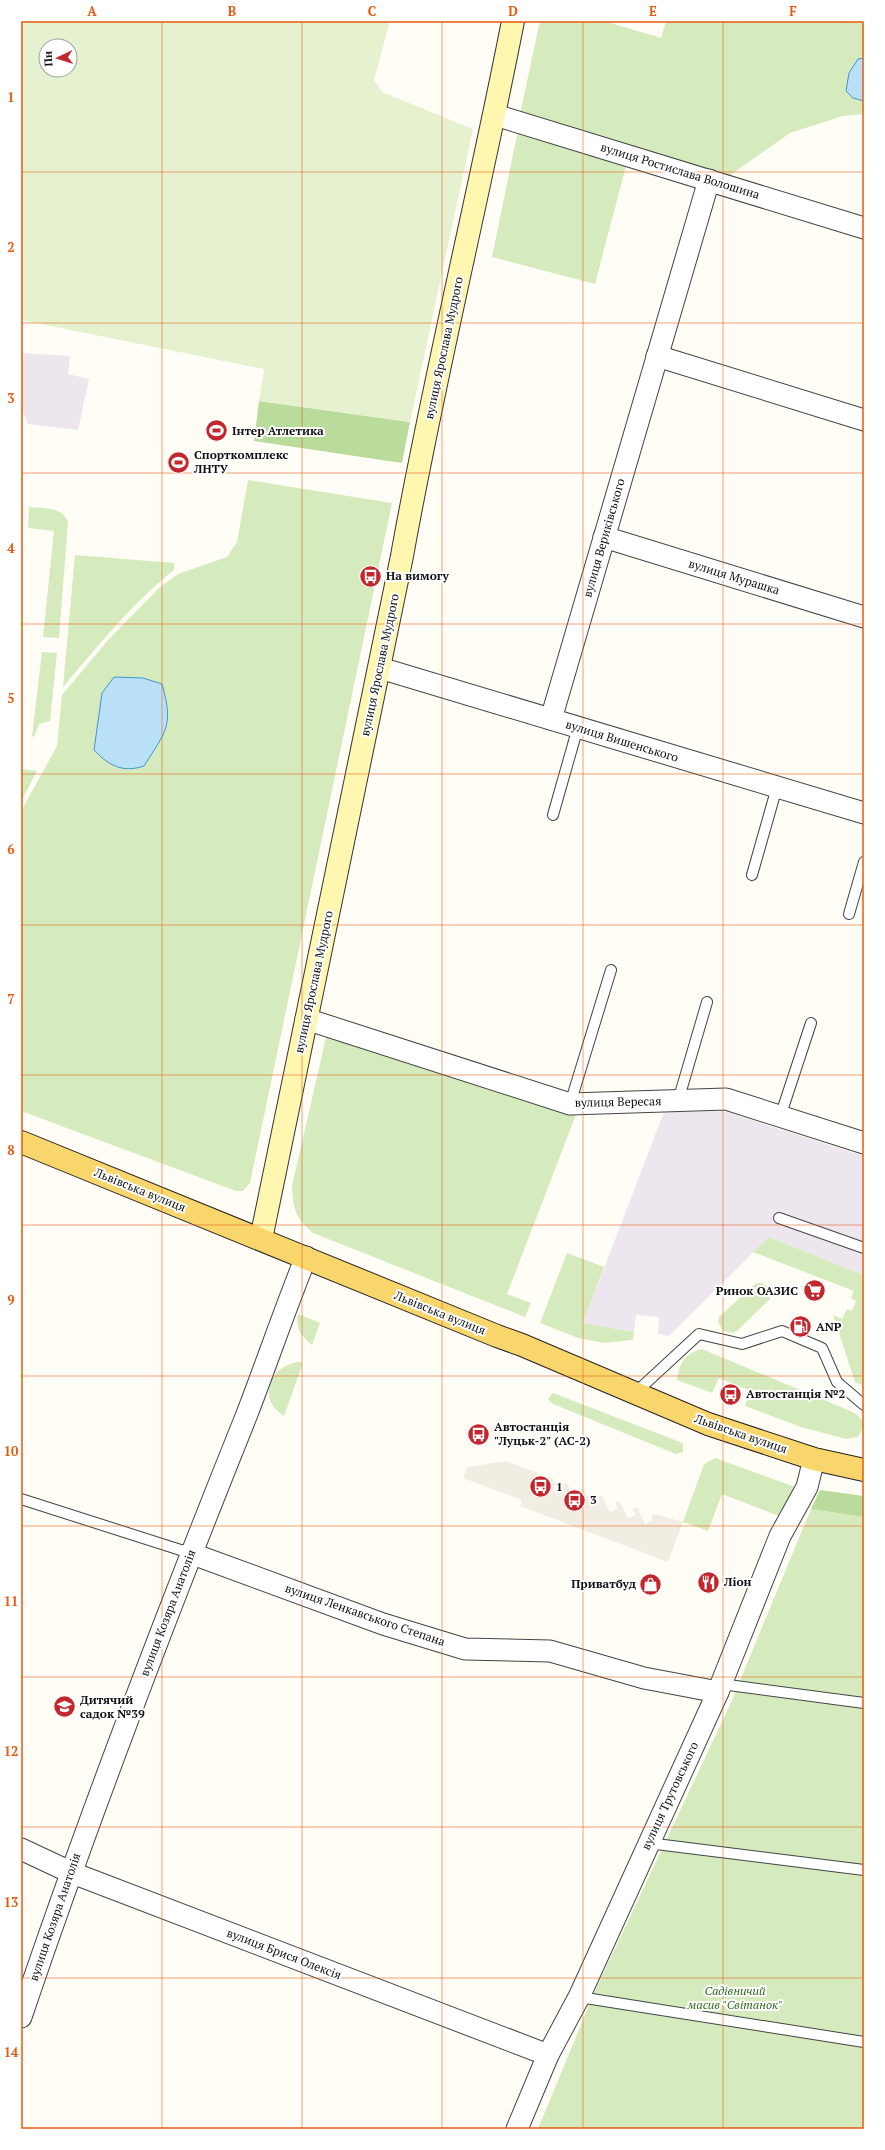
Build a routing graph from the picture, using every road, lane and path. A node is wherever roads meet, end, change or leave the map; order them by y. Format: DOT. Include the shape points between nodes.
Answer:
graph roads {
  1 [pos="514,21"];
  2 [pos="495,115"];
  3 [pos="709,180"];
  4 [pos="864,228"];
  5 [pos="657,356"];
  6 [pos="864,420"];
  7 [pos="604,537"];
  8 [pos="864,616"];
  9 [pos="380,668"];
  10 [pos="551,719"];
  11 [pos="578,727"];
  12 [pos="777,787"];
  13 [pos="553,814"];
  14 [pos="864,814"];
  15 [pos="864,862"];
  16 [pos="752,875"];
  17 [pos="849,914"];
  18 [pos="610,970"];
  19 [pos="707,1002"];
  20 [pos="306,1019"];
  21 [pos="811,1023"];
  22 [pos="678,1101"];
  23 [pos="570,1104"];
  24 [pos="780,1117"];
  25 [pos="21,1142"];
  26 [pos="864,1143"];
  27 [pos="779,1218"];
  28 [pos="261,1239"];
  29 [pos="864,1248"];
  30 [pos="306,1257"];
  31 [pos="634,1394"];
  32 [pos="864,1405"];
  33 [pos="814,1459"];
  34 [pos="864,1470"];
  35 [pos="21,1500"];
  36 [pos="190,1553"];
  37 [pos="719,1688"];
  38 [pos="864,1703"];
  39 [pos="648,1843"];
  40 [pos="21,1849"];
  41 [pos="864,1870"];
  42 [pos="70,1872"];
  43 [pos="579,1997"];
  44 [pos="21,2017"];
  45 [pos="864,2042"];
  46 [pos="548,2055"];
  47 [pos="517,2129"];
  1 -- 2 [label="main road, вулиця Ярослава Мудрого"];
  2 -- 3 [label="street, вулиця Ростислава Волошина"];
  2 -- 9 [label="main road, вулиця Ярослава Мудрого" via="414,485"];
  3 -- 4 [label="street, вулиця Ростислава Волошина"];
  3 -- 5 [label="street, вулиця Вериківського"];
  5 -- 6 [label="street"];
  5 -- 7 [label="street, вулиця Вериківського"];
  7 -- 8 [label="street, вулиця Мурашка"];
  7 -- 10 [label="street, вулиця Вериківського"];
  9 -- 10 [label="street, вулиця Вишенського"];
  9 -- 20 [label="main road, вулиця Ярослава Мудрого"];
  10 -- 11 [label="street, вулиця Вишенського"];
  11 -- 12 [label="street, вулиця Вишенського"];
  11 -- 13 [label="lane"];
  12 -- 14 [label="street, вулиця Вишенського"];
  12 -- 16 [label="lane"];
  15 -- 17 [label="lane"];
  18 -- 23 [label="lane"];
  19 -- 22 [label="lane"];
  20 -- 23 [label="street, вулиця Вересая"];
  20 -- 28 [label="main road, вулиця Ярослава Мудрого"];
  21 -- 24 [label="lane"];
  22 -- 23 [label="street, вулиця Вересая"];
  22 -- 24 [label="street, вулиця Вересая" via="726,1099"];
  24 -- 26 [label="street, вулиця Вересая"];
  25 -- 28 [label="main road, Львівська вулиця"];
  27 -- 29 [label="lane"];
  28 -- 30 [label="main road, Львівська вулиця"];
  30 -- 31 [label="main road, Львівська вулиця" via="522,1345"];
  30 -- 36 [label="street, вулиця Козяра Анатолія"];
  31 -- 32 [label="lane" via="699,1334 742,1344 782,1331 822,1348 837,1382"];
  31 -- 33 [label="main road, Львівська вулиця" via="708,1424"];
  33 -- 34 [label="main road, Львівська вулиця"];
  33 -- 37 [label="street, вулиця Трутовського" via="807,1487 780,1536"];
  35 -- 36 [label="lane, вулиця Ленкавського Степана"];
  36 -- 37 [label="street, вулиця Ленкавського Степана" via="383,1624 465,1649 550,1651 644,1678"];
  36 -- 42 [label="street, вулиця Козяра Анатолія"];
  37 -- 38 [label="lane"];
  37 -- 39 [label="street, вулиця Трутовського"];
  39 -- 41 [label="lane"];
  39 -- 43 [label="street, вулиця Трутовського"];
  40 -- 42 [label="street, вулиця Брися Олексія"];
  42 -- 44 [label="street, вулиця Козяра Анатолія"];
  42 -- 46 [label="street, вулиця Брися Олексія"];
  43 -- 45 [label="lane"];
  43 -- 46 [label="street, вулиця Трутовського"];
  46 -- 47 [label="street, вулиця Трутовського"];
}
